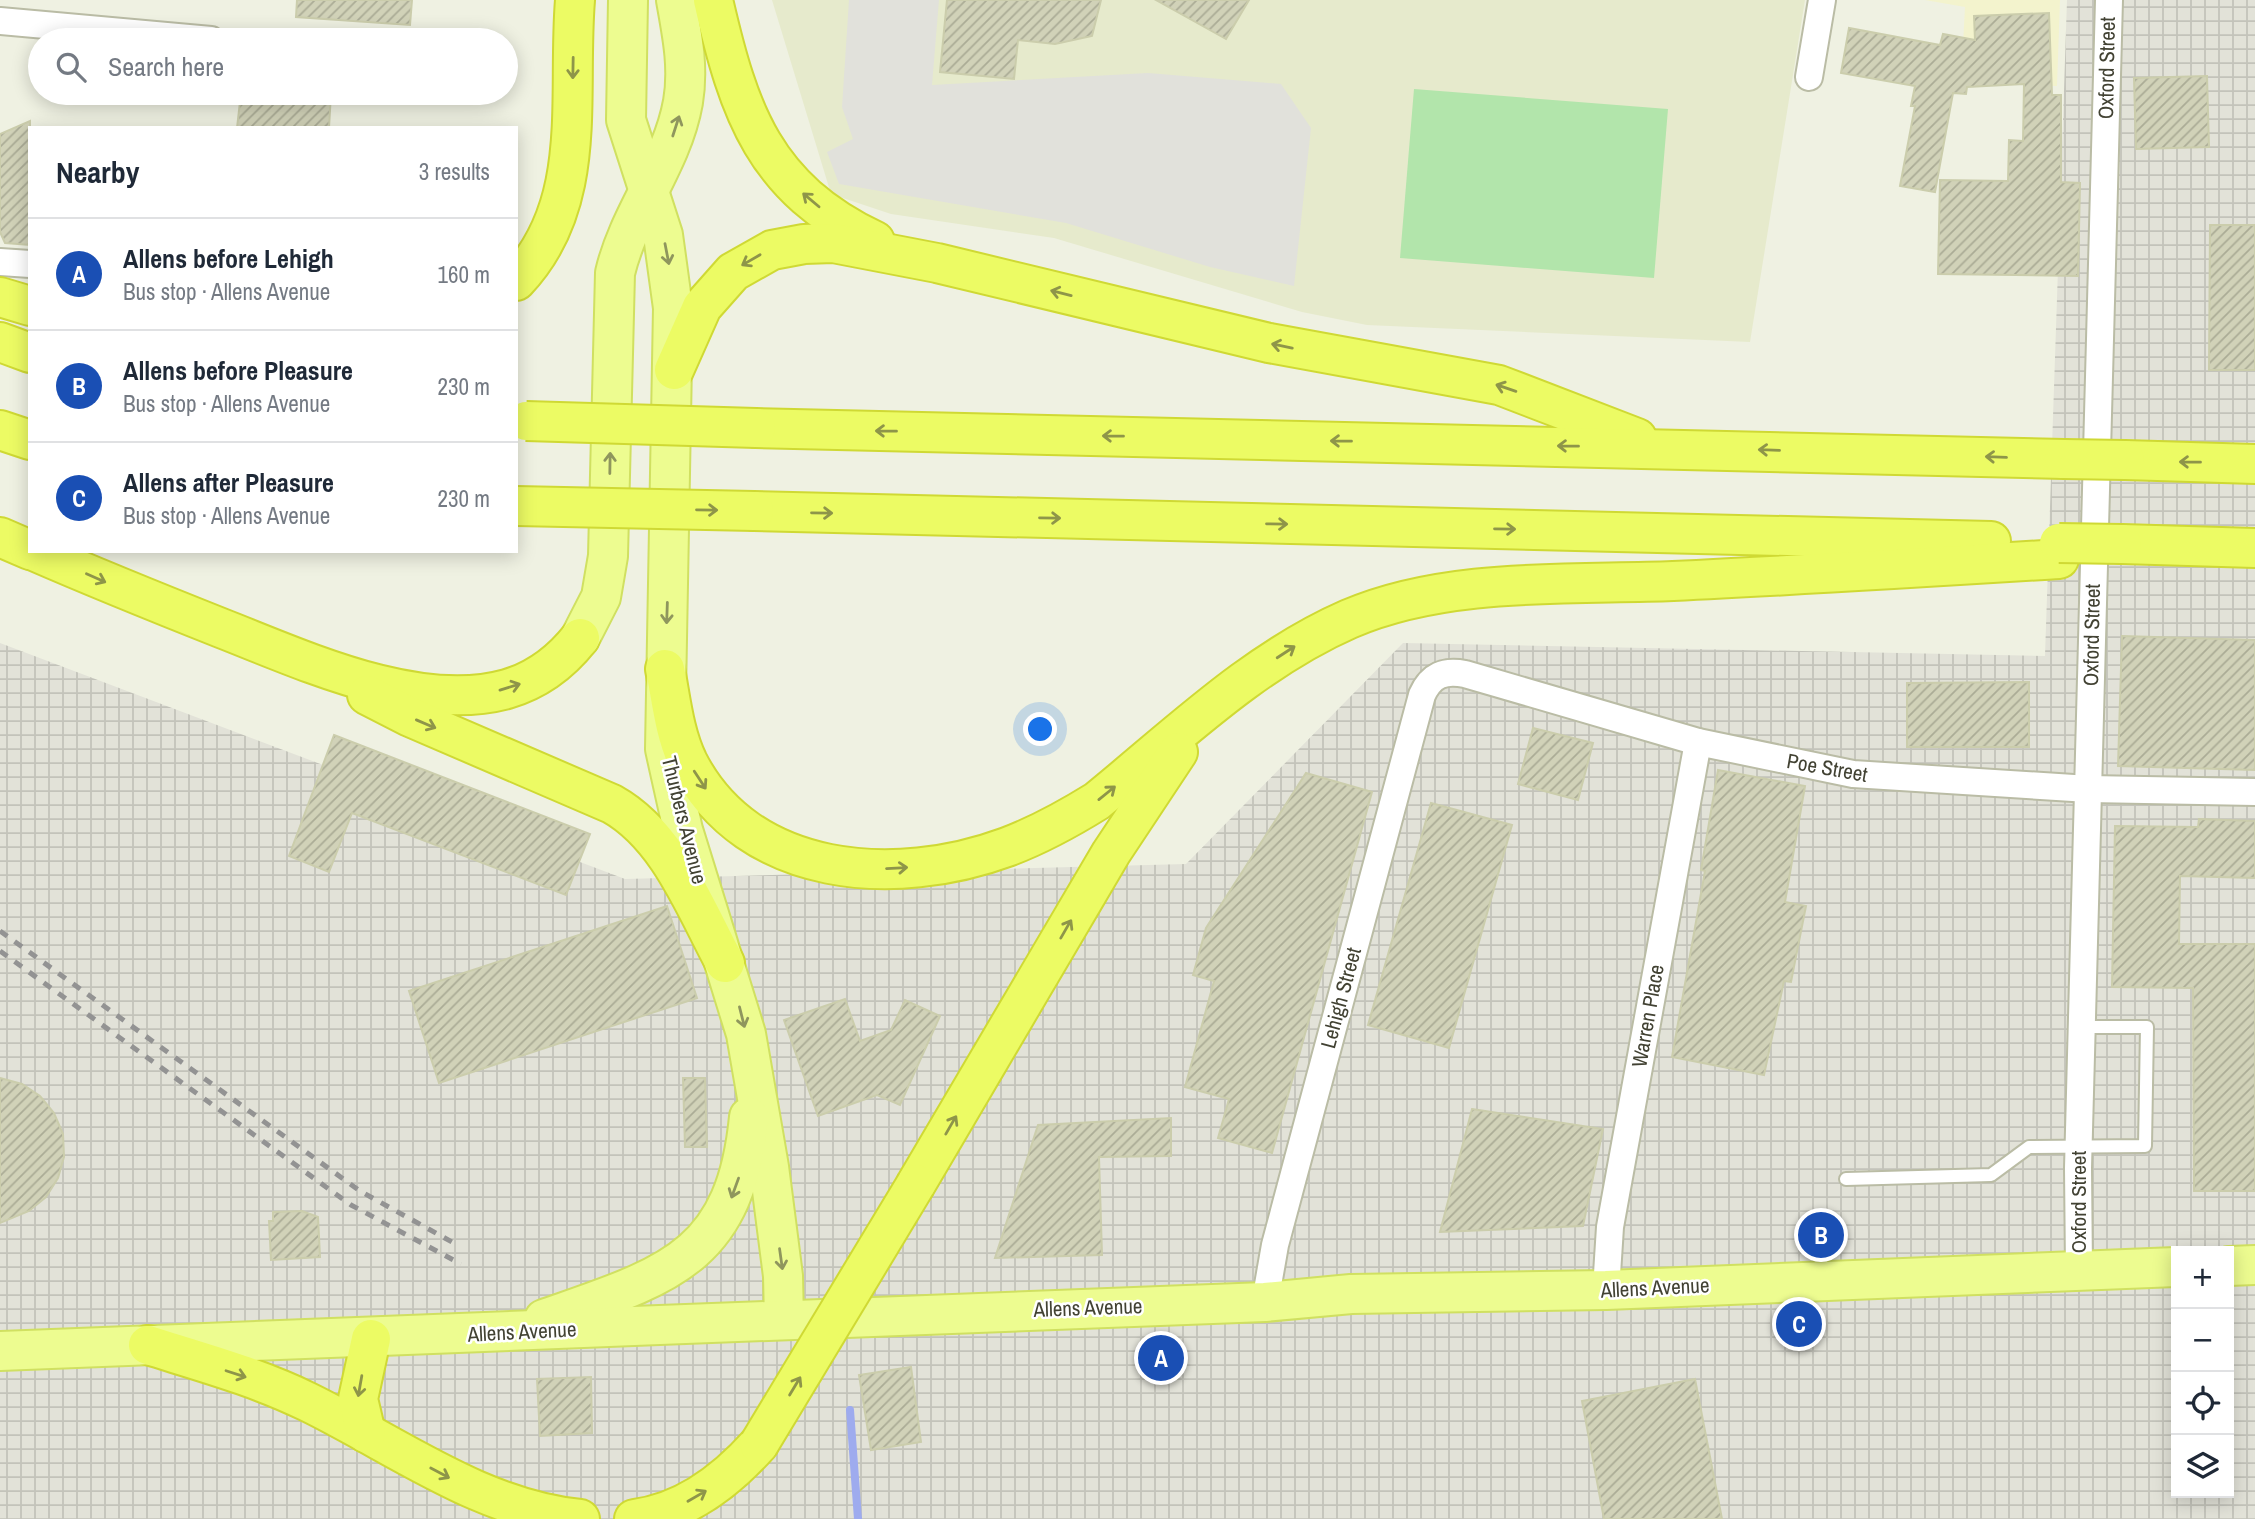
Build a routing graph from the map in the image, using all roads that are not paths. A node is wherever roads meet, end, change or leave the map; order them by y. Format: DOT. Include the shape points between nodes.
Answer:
graph roads {
  1 [pos="575,0"];
  2 [pos="628,0"];
  3 [pos="676,0"];
  4 [pos="713,0"];
  5 [pos="1822,0"];
  6 [pos="2109,0"];
  7 [pos="0,21"];
  8 [pos="78,28"];
  9 [pos="1809,78"];
  10 [pos="649,189"];
  11 [pos="0,262"];
  12 [pos="937,262"];
  13 [pos="28,264"];
  14 [pos="518,279"];
  15 [pos="0,297"];
  16 [pos="28,305"];
  17 [pos="0,342"];
  18 [pos="28,352"];
  19 [pos="674,370"];
  20 [pos="521,421"];
  21 [pos="0,430"];
  22 [pos="28,439"];
  23 [pos="1661,447"];
  24 [pos="2255,464"];
  25 [pos="518,506"];
  26 [pos="0,537"];
  27 [pos="28,548"];
  28 [pos="2255,548"];
  29 [pos="2059,551"];
  30 [pos="39,553"];
  31 [pos="580,638"];
  32 [pos="300,659"];
  33 [pos="665,669"];
  34 [pos="1241,683"];
  35 [pos="1422,695"];
  36 [pos="1698,742"];
  37 [pos="2089,789"];
  38 [pos="2255,792"];
  39 [pos="725,963"];
  40 [pos="2082,1027"];
  41 [pos="753,1073"];
  42 [pos="2078,1147"];
  43 [pos="1846,1179"];
  44 [pos="2255,1265"];
  45 [pos="2234,1266"];
  46 [pos="2171,1267"];
  47 [pos="2079,1270"];
  48 [pos="1606,1290"];
  49 [pos="1265,1302"];
  50 [pos="784,1319"];
  51 [pos="503,1333"];
  52 [pos="371,1339"];
  53 [pos="148,1345"];
  54 [pos="0,1351"];
  55 [pos="366,1433"];
  56 [pos="580,1519"];
  57 [pos="634,1519"];
  1 -- 14 [label="highway, one-way" via="567,182 555,225"];
  2 -- 10 [label="main road, Thurbers Avenue" via="626,120"];
  10 -- 3 [label="main road, one-way" via="667,153 682,104 685,52"];
  12 -- 4 [label="highway, one-way" via="841,223 793,185 746,116"];
  5 -- 9 [label="street"];
  6 -- 37 [label="street, Oxford Street"];
  7 -- 8 [label="street"];
  10 -- 19 [label="main road, Thurbers Avenue, one-way" via="672,281"];
  31 -- 10 [label="main road, one-way" via="601,597 608,556 615,273"];
  11 -- 13 [label="street"];
  12 -- 19 [label="highway, one-way" via="833,243 787,246 758,256 711,294"];
  23 -- 12 [label="highway, one-way" via="1499,385 1269,343"];
  15 -- 16 [label="highway"];
  17 -- 18 [label="highway"];
  19 -- 33 [label="main road, Thurbers Avenue, one-way"];
  23 -- 20 [label="highway, one-way, bridge"];
  21 -- 22 [label="highway"];
  24 -- 23 [label="highway, one-way, bridge"];
  25 -- 29 [label="highway, one-way, bridge"];
  26 -- 27 [label="highway"];
  28 -- 29 [label="highway, bridge"];
  34 -- 29 [label="highway, one-way" via="1296,645 1334,626 1438,594"];
  30 -- 32 [label="highway, one-way"];
  32 -- 31 [label="highway, one-way" via="396,688 486,693 542,674"];
  32 -- 39 [label="highway, one-way" via="410,717 624,811 661,849"];
  33 -- 34 [label="highway, one-way" via="688,761 730,817 770,845 809,861 888,869 973,857 1049,829 1097,801"];
  33 -- 39 [label="main road, Thurbers Avenue" via="669,776"];
  57 -- 34 [label="highway, one-way, bridge" via="698,1496 731,1474 759,1444 1149,793 1198,727"];
  35 -- 36 [label="street, Poe Street" via="1430,680 1454,672"];
  35 -- 49 [label="street, Lehigh Street" via="1275,1245"];
  36 -- 37 [label="street, Poe Street" via="1853,775"];
  36 -- 48 [label="street, Warren Place" via="1610,1227"];
  37 -- 38 [label="street, Poe Street"];
  37 -- 40 [label="street, Oxford Street"];
  39 -- 41 [label="main road, Thurbers Avenue, one-way"];
  40 -- 42 [label="street, Oxford Street"];
  40 -- 42 [label="lane" via="2147,1027 2145,1146"];
  41 -- 50 [label="main road, Thurbers Avenue, one-way" via="783,1276"];
  41 -- 51 [label="main road, one-way" via="741,1170 729,1205 710,1236 649,1278"];
  42 -- 43 [label="lane" via="2029,1147 1991,1175"];
  42 -- 47 [label="street, Oxford Street"];
  44 -- 45 [label="main road"];
  46 -- 47 [label="main road, Allens Avenue"];
  47 -- 48 [label="main road, Allens Avenue"];
  48 -- 49 [label="main road, Allens Avenue" via="1351,1294"];
  49 -- 50 [label="main road, Allens Avenue"];
  50 -- 51 [label="main road, Allens Avenue"];
  51 -- 52 [label="main road, Allens Avenue"];
  52 -- 53 [label="main road, Allens Avenue"];
  52 -- 55 [label="highway, one-way" via="358,1399"];
  53 -- 54 [label="main road, Allens Avenue"];
  53 -- 55 [label="highway, one-way" via="286,1391"];
  55 -- 56 [label="highway, one-way" via="493,1497"];
}
